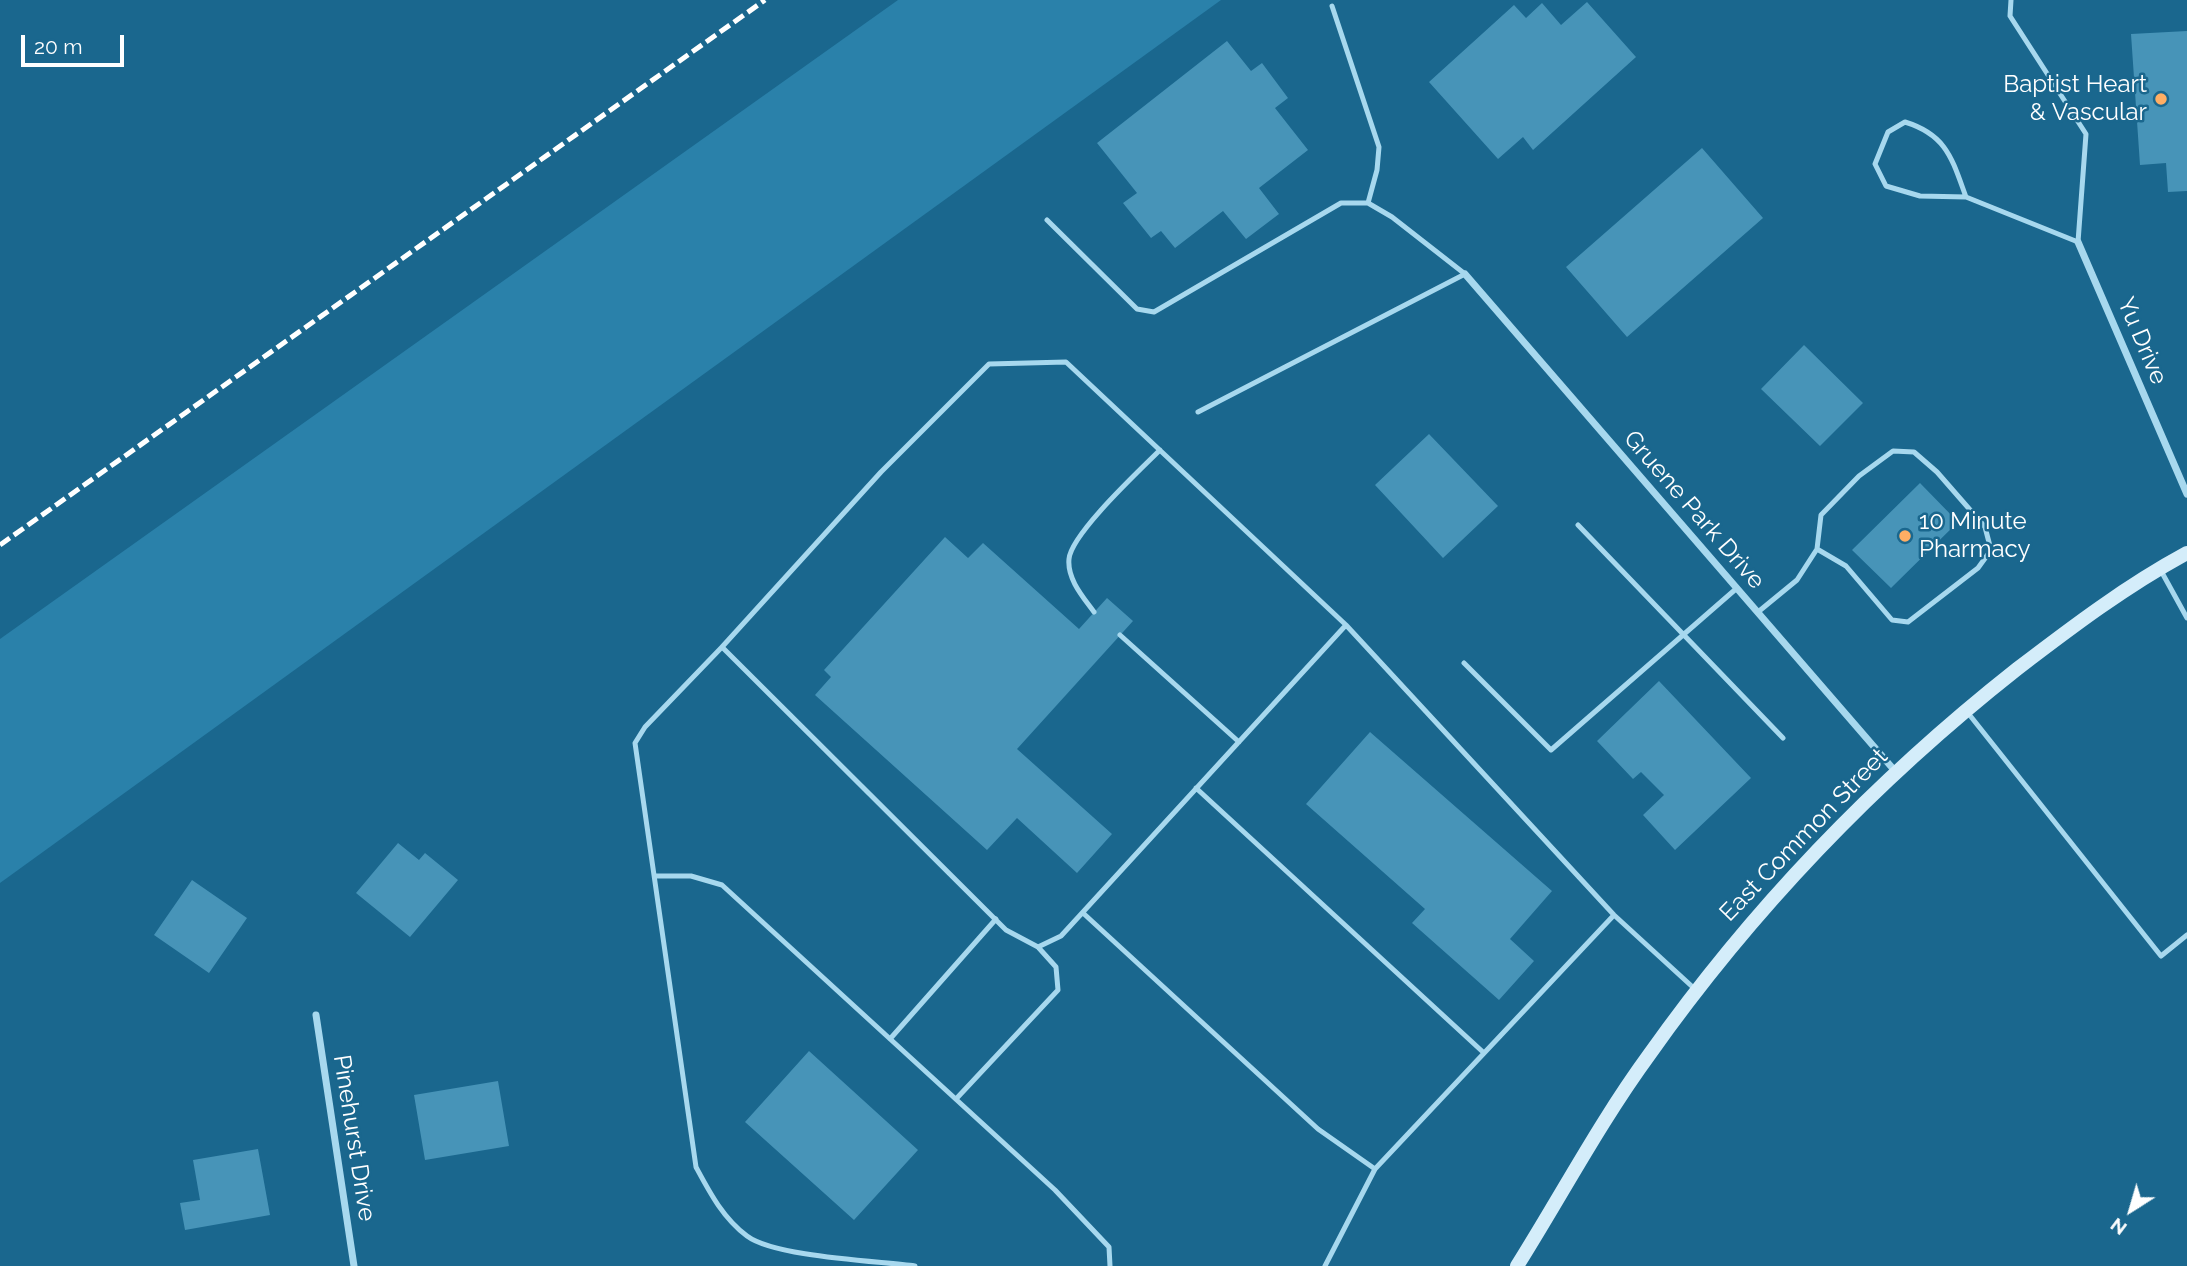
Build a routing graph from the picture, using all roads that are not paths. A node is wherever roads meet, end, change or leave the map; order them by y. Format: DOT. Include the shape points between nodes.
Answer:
graph roads {
  1 [pos="2011,0"];
  2 [pos="1332,6"];
  3 [pos="1966,197"];
  4 [pos="1368,204"];
  5 [pos="1047,220"];
  6 [pos="2078,242"];
  7 [pos="1465,274"];
  8 [pos="1198,412"];
  9 [pos="1160,450"];
  10 [pos="2187,494"];
  11 [pos="1578,525"];
  12 [pos="1817,548"];
  13 [pos="2187,553"];
  14 [pos="2159,568"];
  15 [pos="1737,588"];
  16 [pos="1094,612"];
  17 [pos="1758,612"];
  18 [pos="2187,618"];
  19 [pos="1346,625"];
  20 [pos="1120,635"];
  21 [pos="1681,636"];
  22 [pos="722,647"];
  23 [pos="1464,663"];
  24 [pos="1966,710"];
  25 [pos="1783,738"];
  26 [pos="1239,742"];
  27 [pos="1895,771"];
  28 [pos="1196,788"];
  29 [pos="655,876"];
  30 [pos="1083,913"];
  31 [pos="1615,915"];
  32 [pos="996,919"];
  33 [pos="2187,935"];
  34 [pos="1038,947"];
  35 [pos="1697,990"];
  36 [pos="316,1015"];
  37 [pos="890,1039"];
  38 [pos="1484,1054"];
  39 [pos="956,1099"];
  40 [pos="1375,1169"];
  41 [pos="354,1266"];
  42 [pos="915,1266"];
  43 [pos="1110,1266"];
  44 [pos="1325,1266"];
  45 [pos="1517,1266"];
  1 -- 6 [label="lane" via="2010,16 2086,134"];
  2 -- 4 [label="lane" via="1379,147"];
  3 -- 3 [label="lane" via="1920,196 1886,186 1875,164 1888,132 1905,122 1925,128 1948,149"];
  3 -- 6 [label="lane"];
  4 -- 5 [label="lane" via="1341,203 1154,312 1137,309"];
  4 -- 7 [label="lane" via="1392,217"];
  6 -- 10 [label="street, Yu Drive"];
  7 -- 8 [label="lane"];
  7 -- 15 [label="street, Gruene Park Drive"];
  9 -- 16 [label="lane" via="1076,539 1068,559 1075,587"];
  9 -- 19 [label="lane"];
  9 -- 22 [label="lane" via="1066,362 989,363 881,472"];
  11 -- 21 [label="lane"];
  12 -- 12 [label="lane" via="1821,515 1859,476 1893,451 1914,452 1937,472 1984,527 1991,550 1978,568 1908,622 1892,620 1846,566"];
  12 -- 17 [label="lane" via="1797,580"];
  13 -- 14 [label="main road, East Common Street"];
  14 -- 18 [label="lane"];
  14 -- 24 [label="main road, East Common Street" via="2093,610"];
  15 -- 17 [label="street, Gruene Park Drive"];
  15 -- 21 [label="lane"];
  17 -- 27 [label="street, Gruene Park Drive"];
  19 -- 26 [label="lane"];
  19 -- 31 [label="lane"];
  20 -- 26 [label="lane"];
  21 -- 23 [label="lane" via="1551,750"];
  21 -- 25 [label="lane"];
  22 -- 29 [label="lane" via="635,743"];
  22 -- 32 [label="lane"];
  24 -- 27 [label="main road, East Common Street"];
  24 -- 33 [label="lane" via="2161,956"];
  26 -- 28 [label="lane"];
  27 -- 35 [label="main road, East Common Street" via="1802,863"];
  28 -- 30 [label="lane"];
  28 -- 38 [label="lane"];
  29 -- 37 [label="lane" via="691,876 722,885"];
  29 -- 42 [label="lane" via="696,1167 718,1207 748,1237 779,1249"];
  30 -- 34 [label="lane" via="1061,936"];
  30 -- 40 [label="lane" via="1318,1129"];
  31 -- 35 [label="lane"];
  31 -- 38 [label="lane"];
  32 -- 34 [label="lane" via="1006,930"];
  32 -- 37 [label="lane"];
  34 -- 39 [label="lane" via="1056,967 1058,990"];
  35 -- 45 [label="main road, East Common Street" via="1588,1146"];
  36 -- 41 [label="street, Pinehurst Drive"];
  37 -- 39 [label="lane"];
  38 -- 40 [label="lane"];
  39 -- 43 [label="lane" via="1109,1247"];
  40 -- 44 [label="lane"];
}
